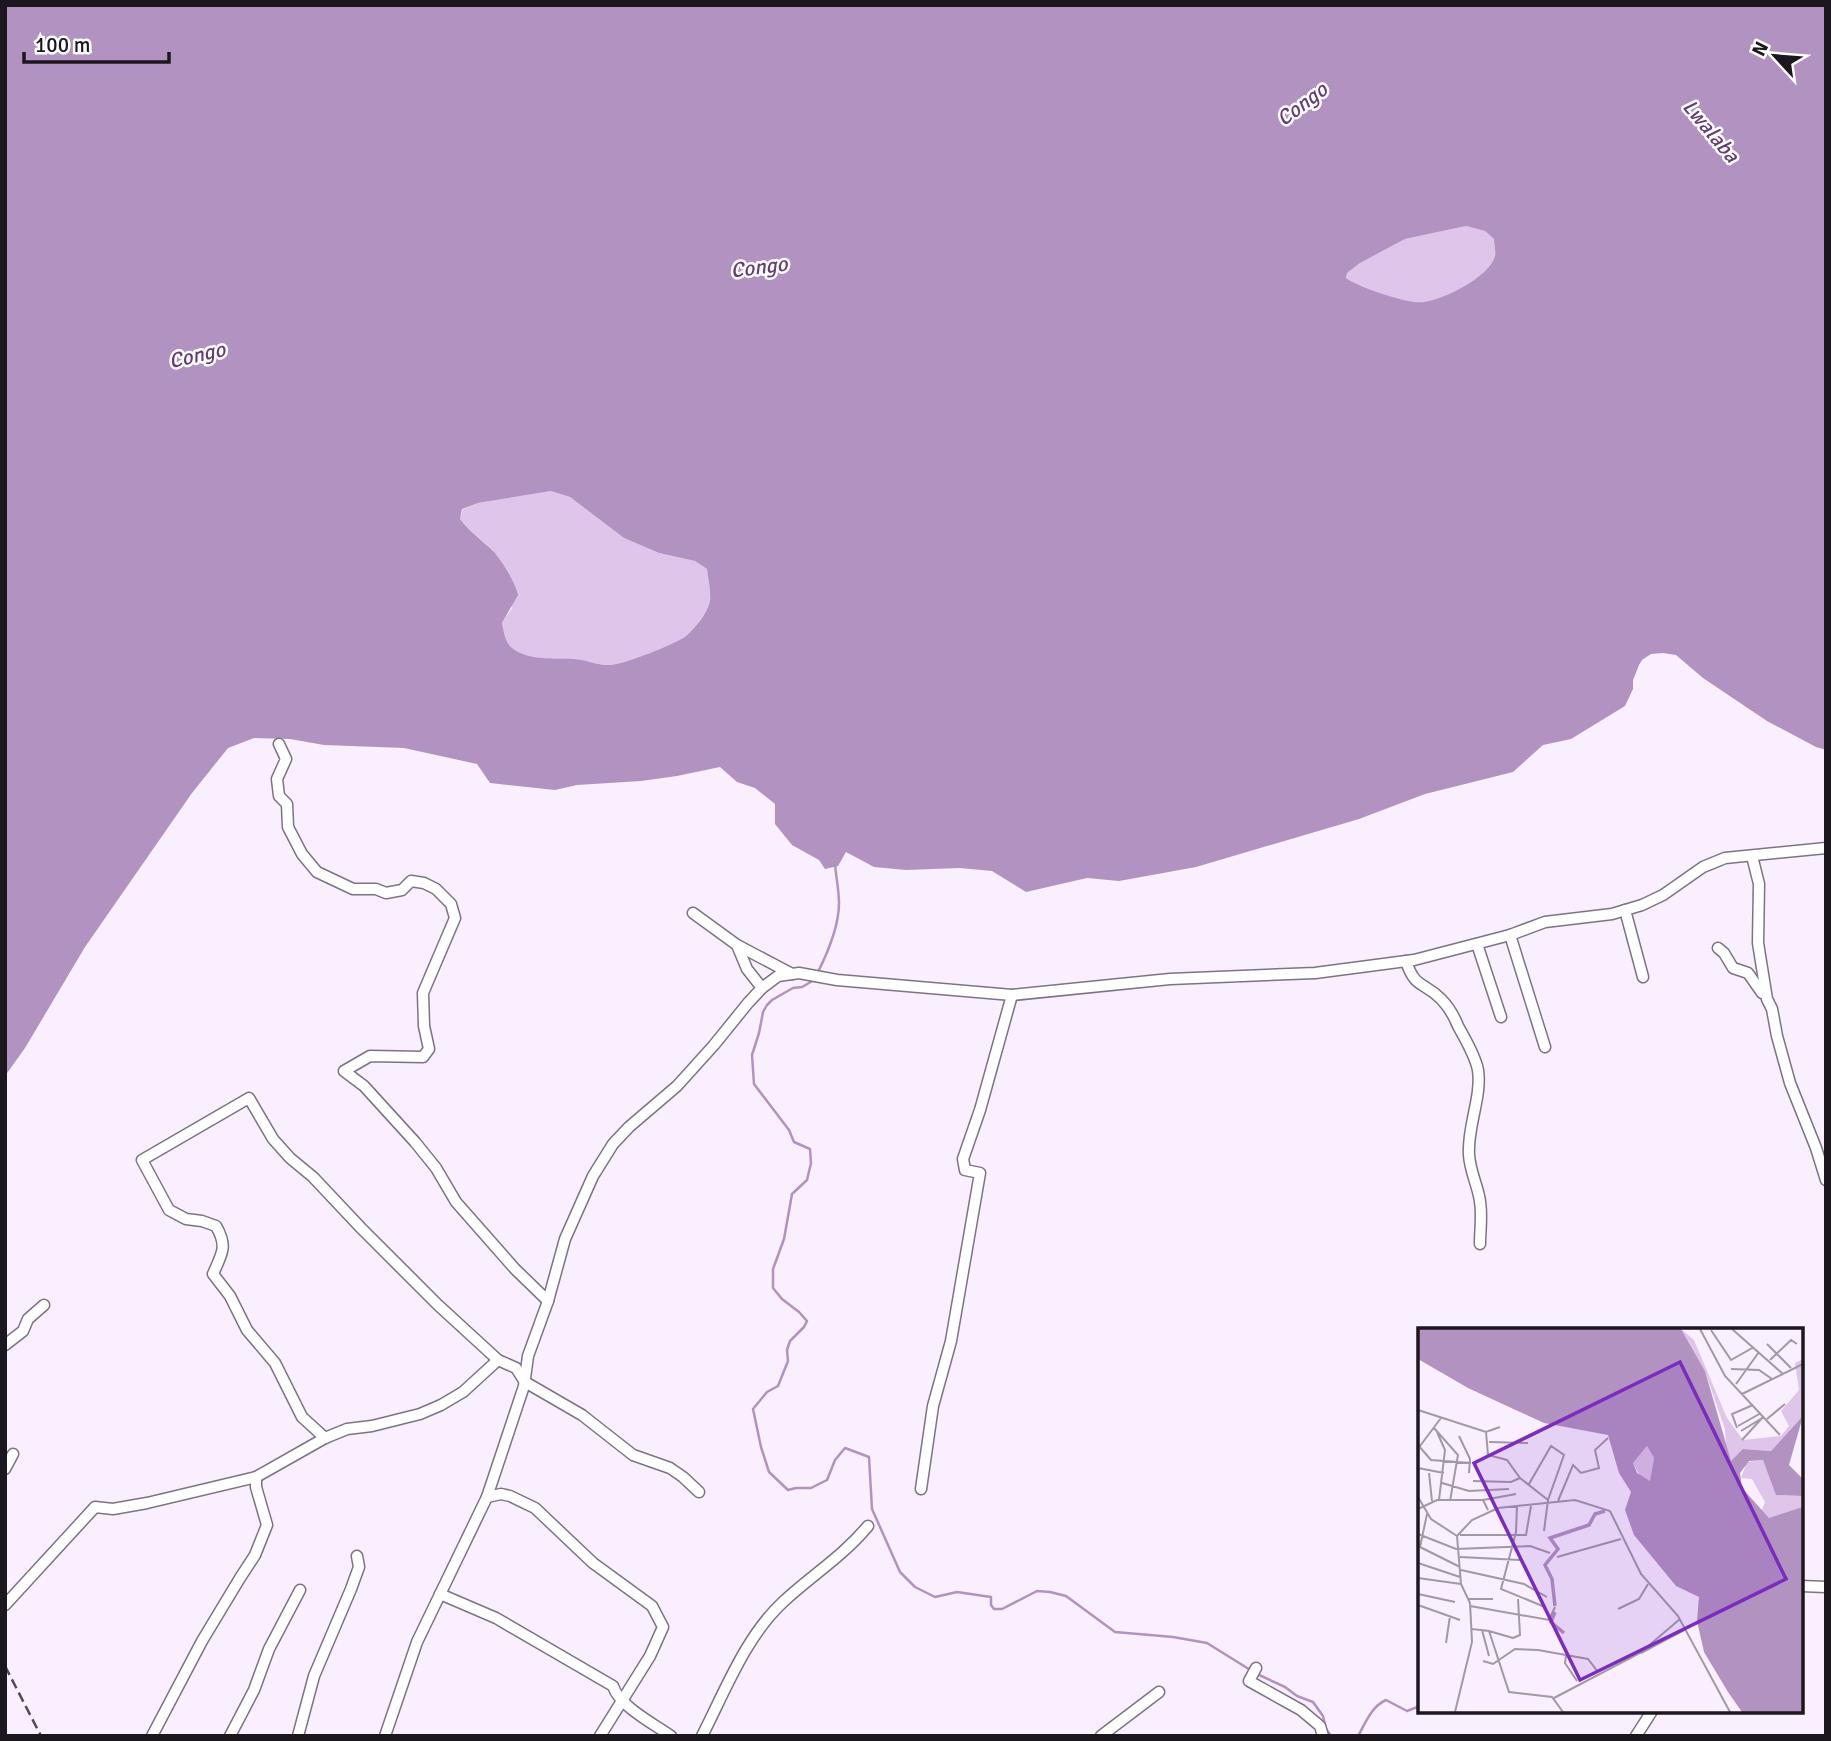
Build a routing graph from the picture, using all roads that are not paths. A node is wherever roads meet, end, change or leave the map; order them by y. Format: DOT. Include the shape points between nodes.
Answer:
graph roads {
  1 [pos="279,744"];
  2 [pos="1826,848"];
  3 [pos="1752,856"];
  4 [pos="1625,910"];
  5 [pos="694,913"];
  6 [pos="1510,935"];
  7 [pos="1477,944"];
  8 [pos="737,945"];
  9 [pos="1718,948"];
  10 [pos="1406,961"];
  11 [pos="793,974"];
  12 [pos="1643,977"];
  13 [pos="762,988"];
  14 [pos="1012,995"];
  15 [pos="1766,999"];
  16 [pos="1502,1017"];
  17 [pos="1545,1047"];
  18 [pos="1826,1180"];
  19 [pos="1480,1244"];
  20 [pos="548,1301"];
  21 [pos="44,1305"];
  22 [pos="5,1345"];
  23 [pos="498,1360"];
  24 [pos="525,1382"];
  25 [pos="325,1438"];
  26 [pos="13,1454"];
  27 [pos="5,1469"];
  28 [pos="256,1477"];
  29 [pos="921,1489"];
  30 [pos="699,1492"];
  31 [pos="487,1497"];
  32 [pos="868,1526"];
  33 [pos="357,1556"];
  34 [pos="1803,1586"];
  35 [pos="1826,1587"];
  36 [pos="300,1590"];
  37 [pos="440,1594"];
  38 [pos="5,1605"];
  39 [pos="1256,1668"];
  40 [pos="1159,1692"];
  41 [pos="622,1702"];
  42 [pos="1651,1713"];
  43 [pos="152,1736"];
  44 [pos="230,1736"];
  45 [pos="298,1736"];
  46 [pos="385,1736"];
  47 [pos="600,1736"];
  48 [pos="671,1736"];
  49 [pos="702,1736"];
  50 [pos="1101,1736"];
  51 [pos="1323,1736"];
  52 [pos="1636,1736"];
  1 -- 20 [label="street" via="286,759 278,779 279,796 287,804 288,827 317,872 353,889 386,894 402,890 411,881 424,883 451,904 455,918 423,993 429,1049 424,1057 370,1056 344,1071 364,1086 415,1142 456,1202"];
  2 -- 3 [label="street"];
  3 -- 4 [label="street" via="1725,858 1703,867 1663,895"];
  3 -- 15 [label="street" via="1759,884 1758,943"];
  4 -- 6 [label="street" via="1545,922"];
  4 -- 12 [label="street"];
  5 -- 8 [label="street"];
  6 -- 7 [label="street"];
  6 -- 17 [label="street"];
  7 -- 10 [label="street"];
  7 -- 16 [label="street"];
  8 -- 11 [label="street"];
  8 -- 13 [label="street"];
  9 -- 15 [label="street" via="1733,968 1755,980"];
  10 -- 14 [label="street" via="1315,973 1170,979"];
  10 -- 19 [label="street" via="1413,979 1440,999 1453,1016 1478,1070 1469,1152 1481,1208"];
  11 -- 13 [label="street" via="778,976"];
  11 -- 14 [label="street"];
  13 -- 20 [label="street" via="677,1086 629,1127 602,1159 565,1239"];
  14 -- 29 [label="street" via="963,1159 965,1170 980,1173"];
  15 -- 18 [label="street" via="1790,1083"];
  20 -- 24 [label="street" via="528,1356"];
  21 -- 22 [label="street"];
  23 -- 24 [label="street" via="516,1368"];
  23 -- 25 [label="street" via="441,1405"];
  23 -- 25 [label="street" via="290,1158 248,1098 142,1160 169,1210 216,1226 224,1239 213,1275 247,1330 275,1363 302,1417"];
  24 -- 30 [label="street" via="582,1415 633,1455 670,1468"];
  24 -- 31 [label="street"];
  25 -- 28 [label="street"];
  26 -- 27 [label="street"];
  28 -- 38 [label="street" via="135,1505 95,1507"];
  28 -- 43 [label="street" via="267,1525 256,1555"];
  31 -- 37 [label="street"];
  31 -- 41 [label="street" via="501,1494 535,1508 593,1563 652,1606 663,1627"];
  32 -- 49 [label="street" via="844,1552 782,1602 754,1635"];
  33 -- 45 [label="street" via="359,1567 314,1676"];
  34 -- 35 [label="street"];
  36 -- 44 [label="street"];
  37 -- 41 [label="street" via="524,1633 613,1686"];
  37 -- 46 [label="street"];
  39 -- 51 [label="street" via="1250,1681 1301,1710 1320,1726"];
  40 -- 50 [label="street"];
  41 -- 47 [label="street"];
  41 -- 48 [label="street"];
  42 -- 52 [label="street"];
}
